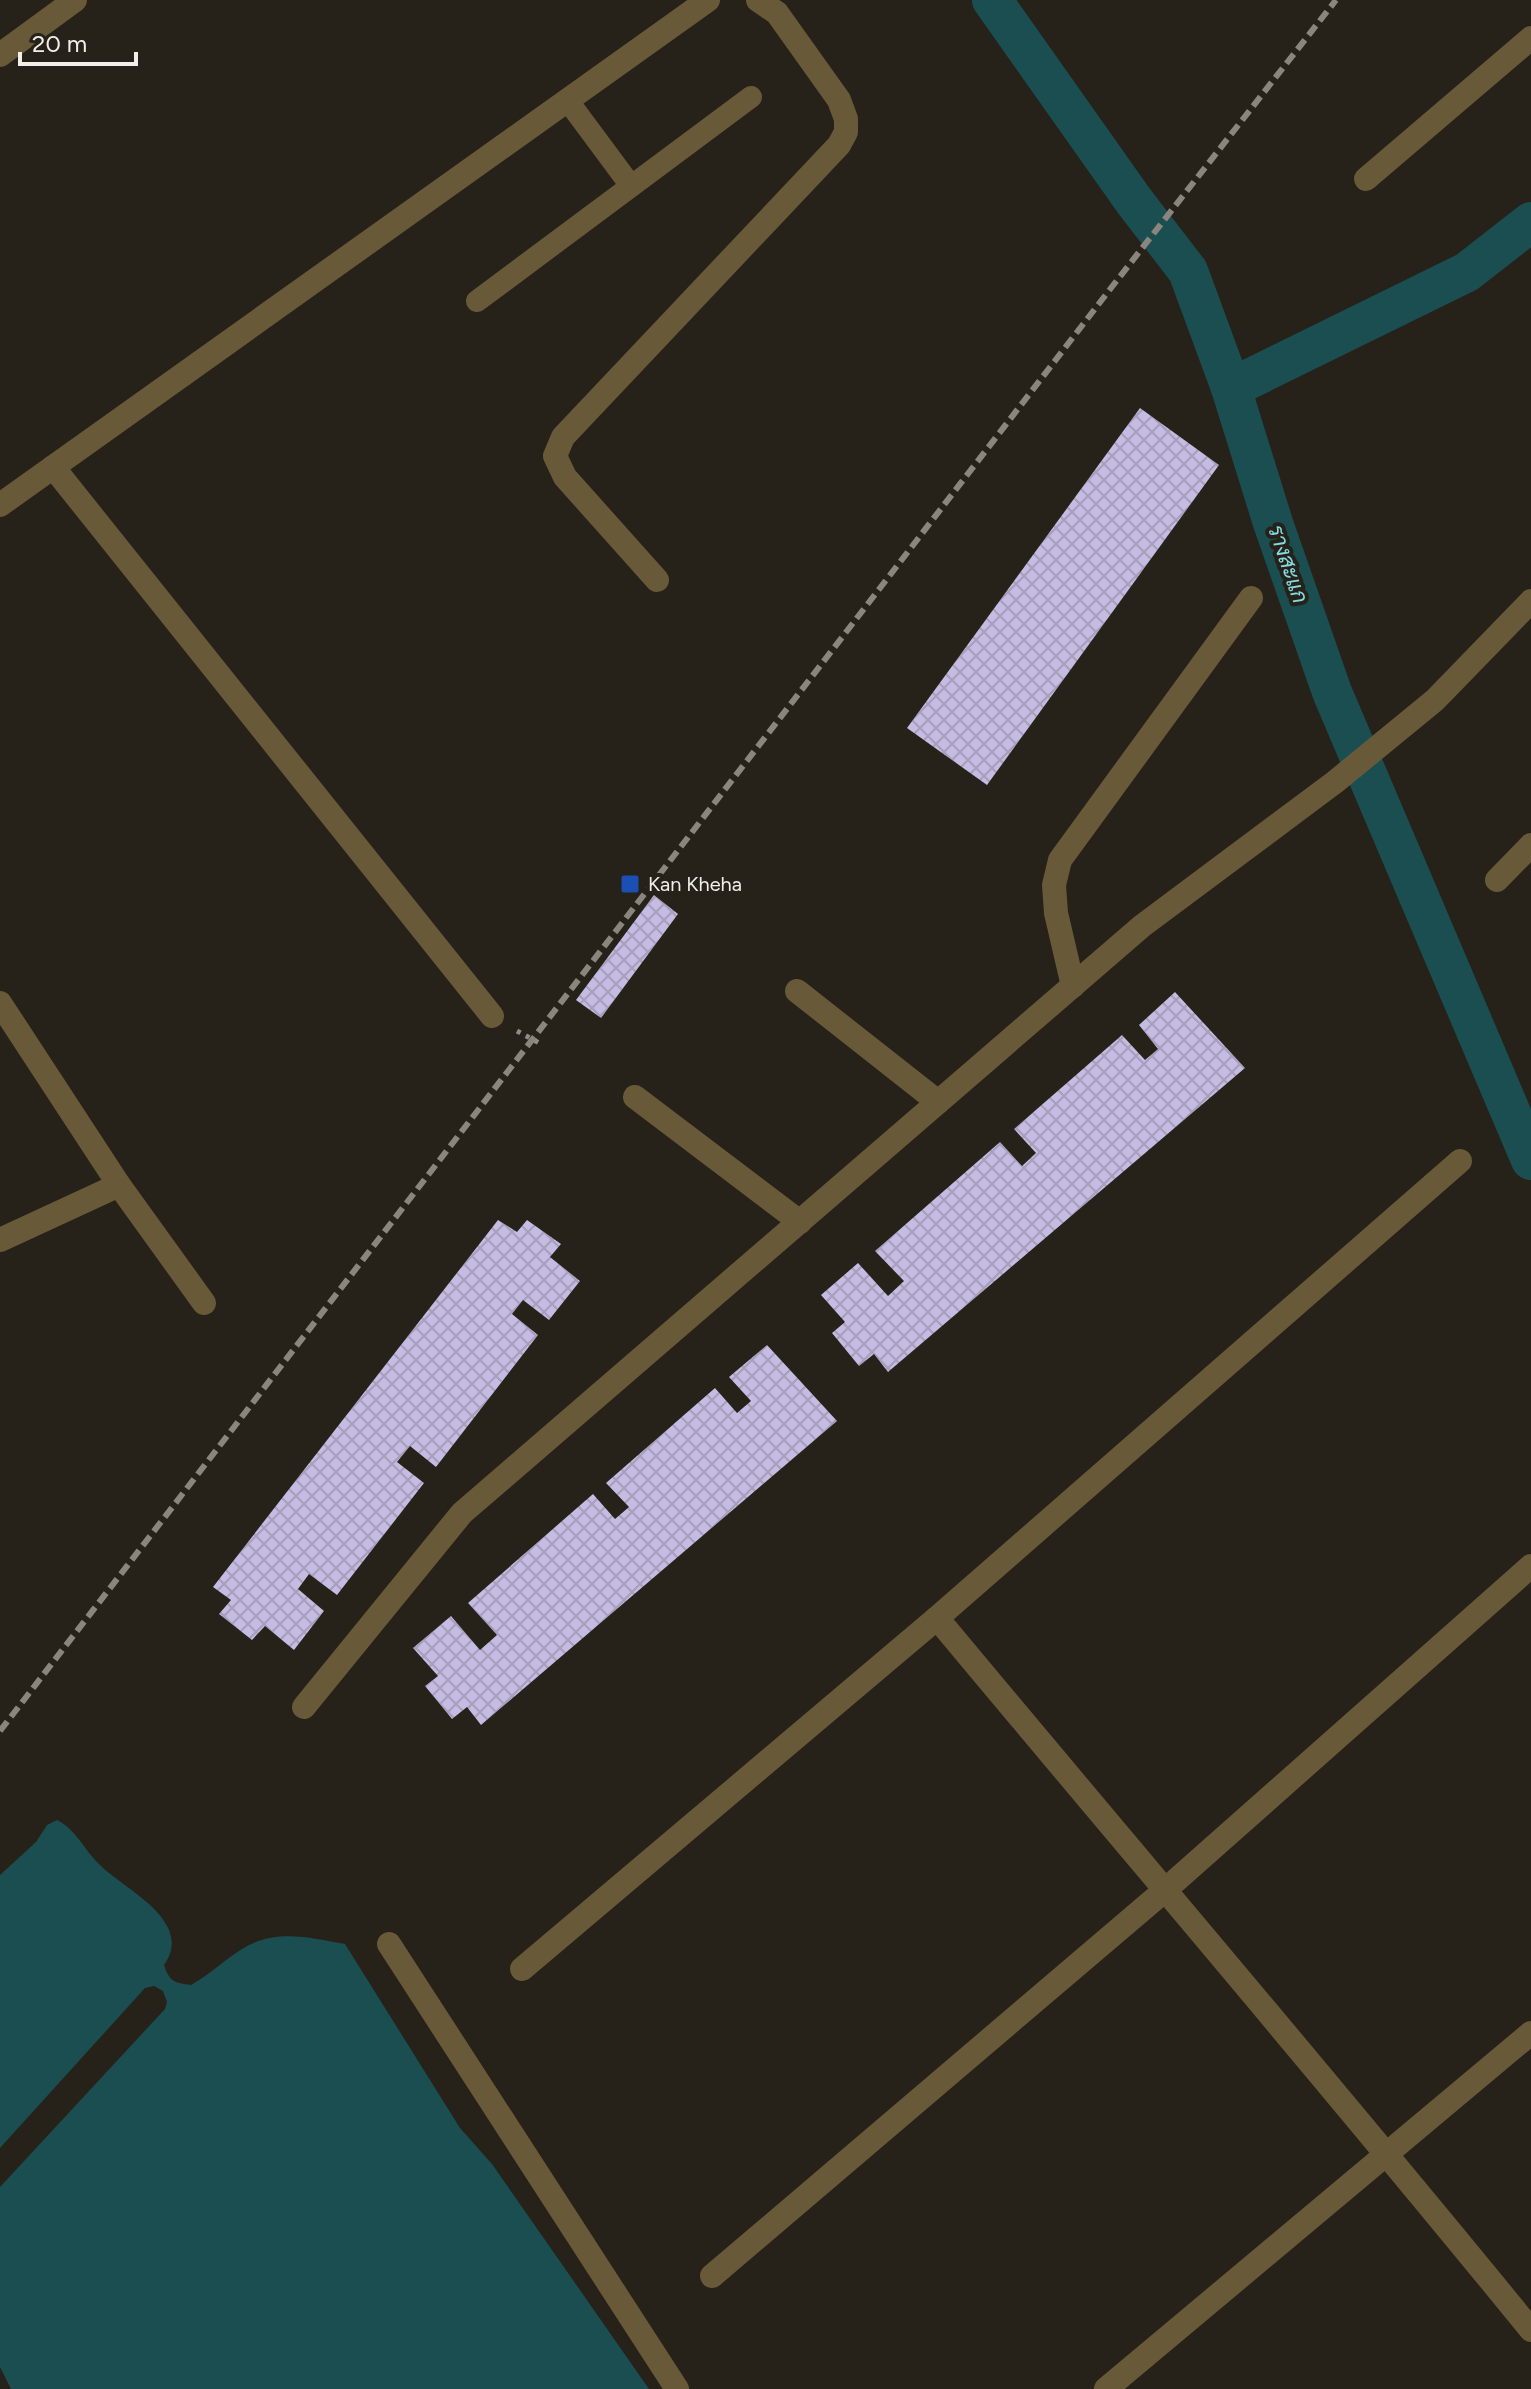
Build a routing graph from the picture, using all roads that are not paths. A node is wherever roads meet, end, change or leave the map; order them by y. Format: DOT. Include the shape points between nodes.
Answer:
graph roads {
  1 [pos="75,0"];
  2 [pos="708,0"];
  3 [pos="758,0"];
  4 [pos="1531,38"];
  5 [pos="0,55"];
  6 [pos="751,97"];
  7 [pos="568,101"];
  8 [pos="1366,179"];
  9 [pos="631,186"];
  10 [pos="477,301"];
  11 [pos="53,467"];
  12 [pos="0,505"];
  13 [pos="657,580"];
  14 [pos="1251,598"];
  15 [pos="1531,601"];
  16 [pos="1531,845"];
  17 [pos="1497,880"];
  18 [pos="1073,986"];
  19 [pos="797,991"];
  20 [pos="0,1003"];
  21 [pos="492,1016"];
  22 [pos="635,1097"];
  23 [pos="938,1102"];
  24 [pos="1460,1161"];
  25 [pos="119,1185"];
  26 [pos="800,1222"];
  27 [pos="0,1240"];
  28 [pos="204,1303"];
  29 [pos="1531,1566"];
  30 [pos="937,1618"];
  31 [pos="304,1707"];
  32 [pos="1164,1891"];
  33 [pos="389,1944"];
  34 [pos="522,1969"];
  35 [pos="1531,2033"];
  36 [pos="1388,2154"];
  37 [pos="712,2276"];
  38 [pos="1531,2330"];
  39 [pos="677,2389"];
  40 [pos="1106,2389"];
  1 -- 5 [label="street"];
  2 -- 7 [label="street"];
  3 -- 13 [label="street" via="777,13 839,100 846,132 563,437 555,456 565,477"];
  4 -- 8 [label="street"];
  6 -- 9 [label="lane"];
  7 -- 9 [label="lane"];
  7 -- 11 [label="street"];
  9 -- 10 [label="lane"];
  11 -- 12 [label="street"];
  11 -- 21 [label="street"];
  14 -- 18 [label="street" via="1060,860 1054,885 1056,913"];
  15 -- 18 [label="street" via="1435,700 1142,926"];
  16 -- 17 [label="street"];
  18 -- 23 [label="street"];
  19 -- 23 [label="street"];
  20 -- 25 [label="street"];
  22 -- 26 [label="street"];
  23 -- 26 [label="street"];
  24 -- 30 [label="street"];
  25 -- 27 [label="street"];
  25 -- 28 [label="street"];
  26 -- 31 [label="street" via="462,1513"];
  29 -- 32 [label="street"];
  30 -- 32 [label="street"];
  30 -- 34 [label="street"];
  32 -- 36 [label="street"];
  32 -- 37 [label="street"];
  33 -- 39 [label="street"];
  35 -- 36 [label="street"];
  36 -- 38 [label="street"];
  36 -- 40 [label="street"];
}
